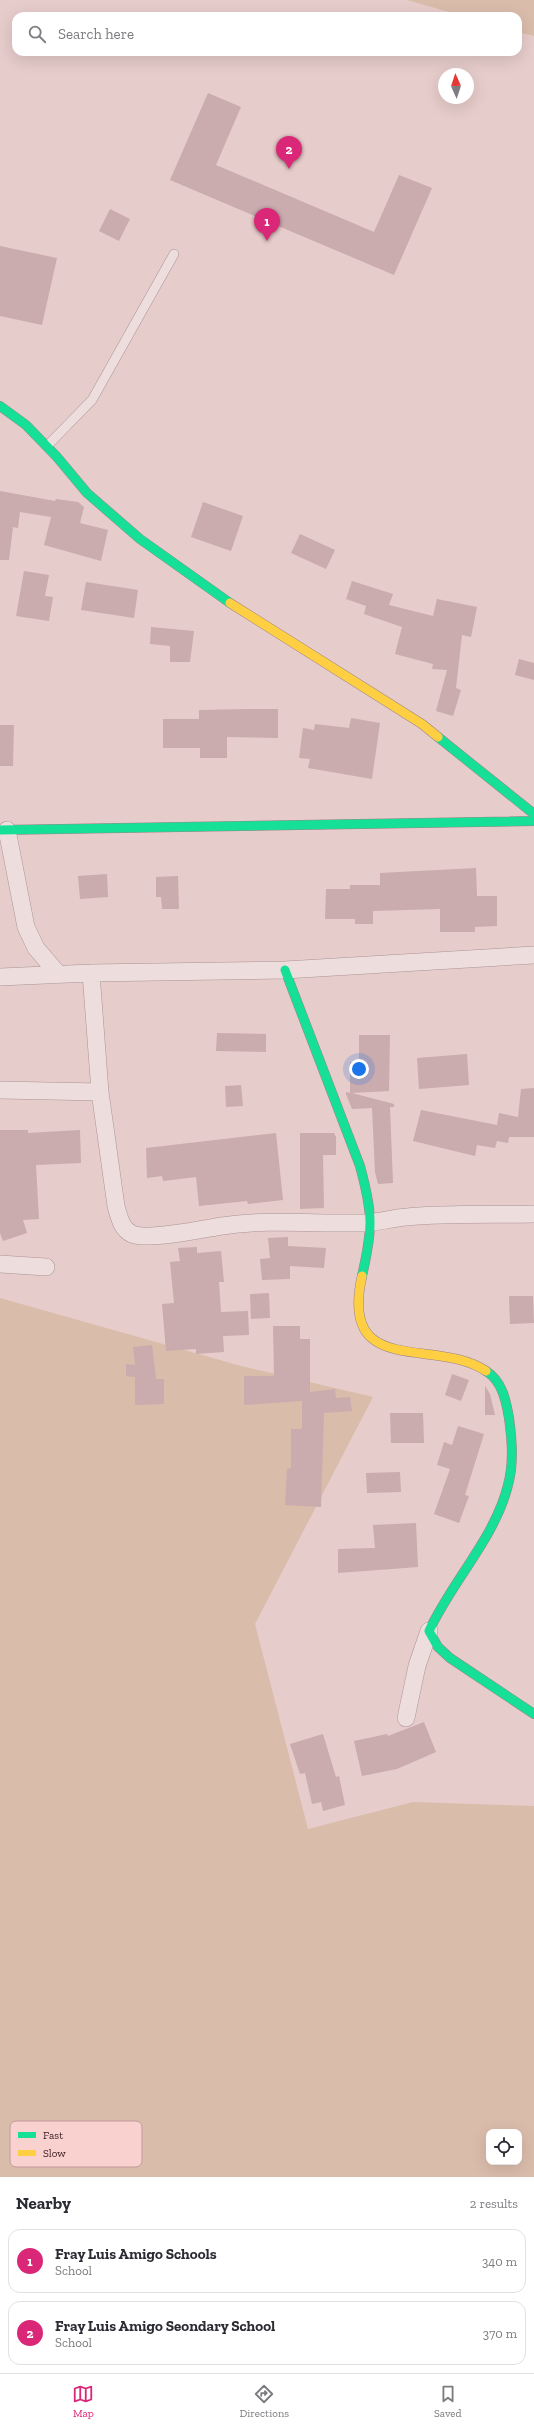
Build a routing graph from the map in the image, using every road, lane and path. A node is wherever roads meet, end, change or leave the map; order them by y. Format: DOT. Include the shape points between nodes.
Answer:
graph roads {
  1 [pos="174,254"];
  2 [pos="0,406"];
  3 [pos="47,446"];
  4 [pos="534,814"];
  5 [pos="534,821"];
  6 [pos="2,827"];
  7 [pos="534,955"];
  8 [pos="285,970"];
  9 [pos="91,973"];
  10 [pos="59,975"];
  11 [pos="0,977"];
  12 [pos="0,1090"];
  13 [pos="100,1092"];
  14 [pos="534,1214"];
  15 [pos="372,1223"];
  16 [pos="0,1264"];
  17 [pos="46,1267"];
  18 [pos="429,1632"];
  19 [pos="534,1714"];
  20 [pos="406,1718"];
  1 -- 3 [label="lane" via="92,400"];
  2 -- 3 [label="street" via="26,425"];
  3 -- 4 [label="street" via="87,493 140,539 240,610 422,724"];
  5 -- 6 [label="street" via="133,828"];
  6 -- 10 [label="street" via="26,927 36,948"];
  7 -- 8 [label="street"];
  8 -- 9 [label="street"];
  8 -- 15 [label="street" via="360,1166"];
  9 -- 10 [label="street"];
  9 -- 13 [label="street"];
  10 -- 11 [label="street"];
  12 -- 13 [label="street"];
  13 -- 15 [label="street" via="116,1206 125,1228 132,1234 146,1236 248,1222"];
  14 -- 15 [label="street" via="435,1215 394,1218"];
  15 -- 18 [label="street" via="358,1306 361,1323 367,1336 381,1345 475,1364 490,1372 507,1404 512,1436 506,1494 489,1529 437,1610"];
  16 -- 17 [label="street"];
  18 -- 19 [label="street" via="438,1647 450,1658"];
  18 -- 20 [label="street" via="417,1666"];
}
